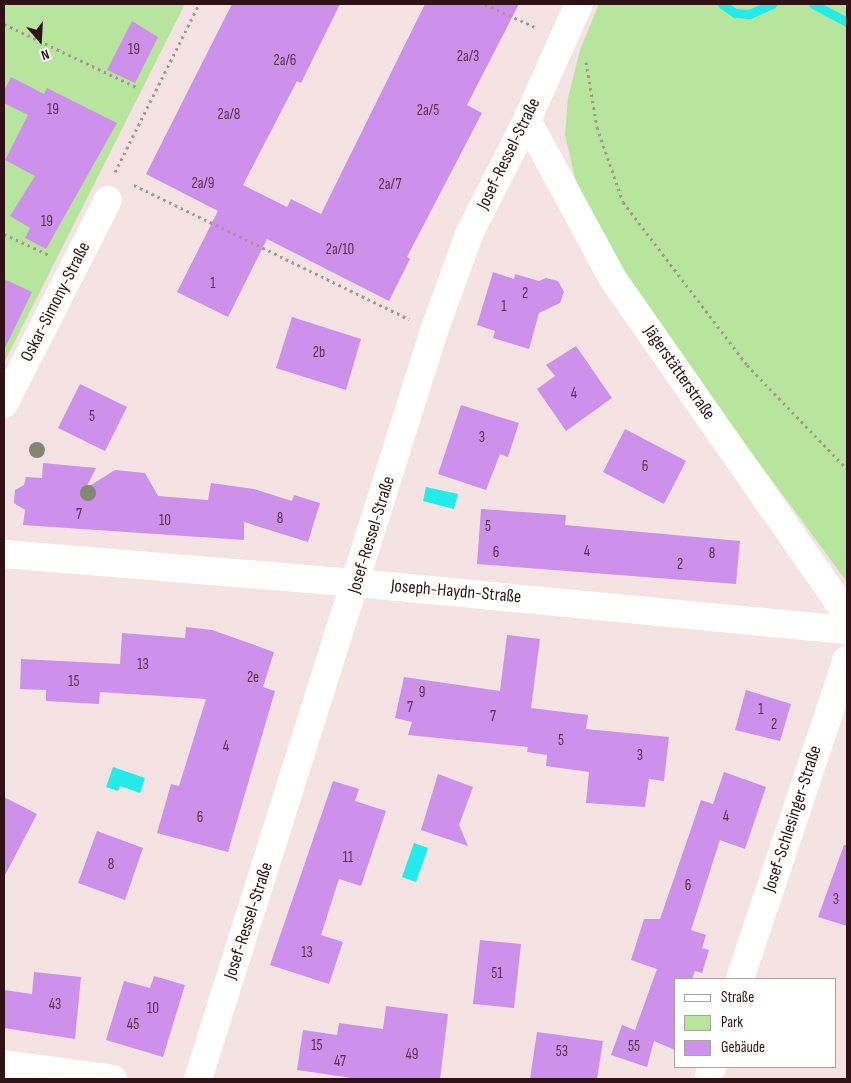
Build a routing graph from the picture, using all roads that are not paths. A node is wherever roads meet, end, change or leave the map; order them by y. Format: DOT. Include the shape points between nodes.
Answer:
graph roads {
  1 [pos="579,4"];
  2 [pos="527,120"];
  3 [pos="115,190"];
  4 [pos="4,404"];
  5 [pos="4,554"];
  6 [pos="358,583"];
  7 [pos="847,614"];
  8 [pos="847,630"];
  9 [pos="847,659"];
  10 [pos="740,978"];
  11 [pos="4,1064"];
  12 [pos="113,1079"];
  13 [pos="198,1079"];
  1 -- 2 [label="street, Josef-Ressel-Straße"];
  2 -- 6 [label="street, Josef-Ressel-Straße" via="470,232 434,331"];
  2 -- 7 [label="street, Jägerstätterstraße" via="613,279"];
  3 -- 4 [label="street, Oskar-Simony-Straße"];
  5 -- 6 [label="street, Joseph-Haydn-Straße"];
  6 -- 8 [label="street, Joseph-Haydn-Straße"];
  6 -- 13 [label="street, Josef-Ressel-Straße"];
  9 -- 10 [label="street, Josef-Schlesinger-Straße"];
  11 -- 12 [label="street"];
}
